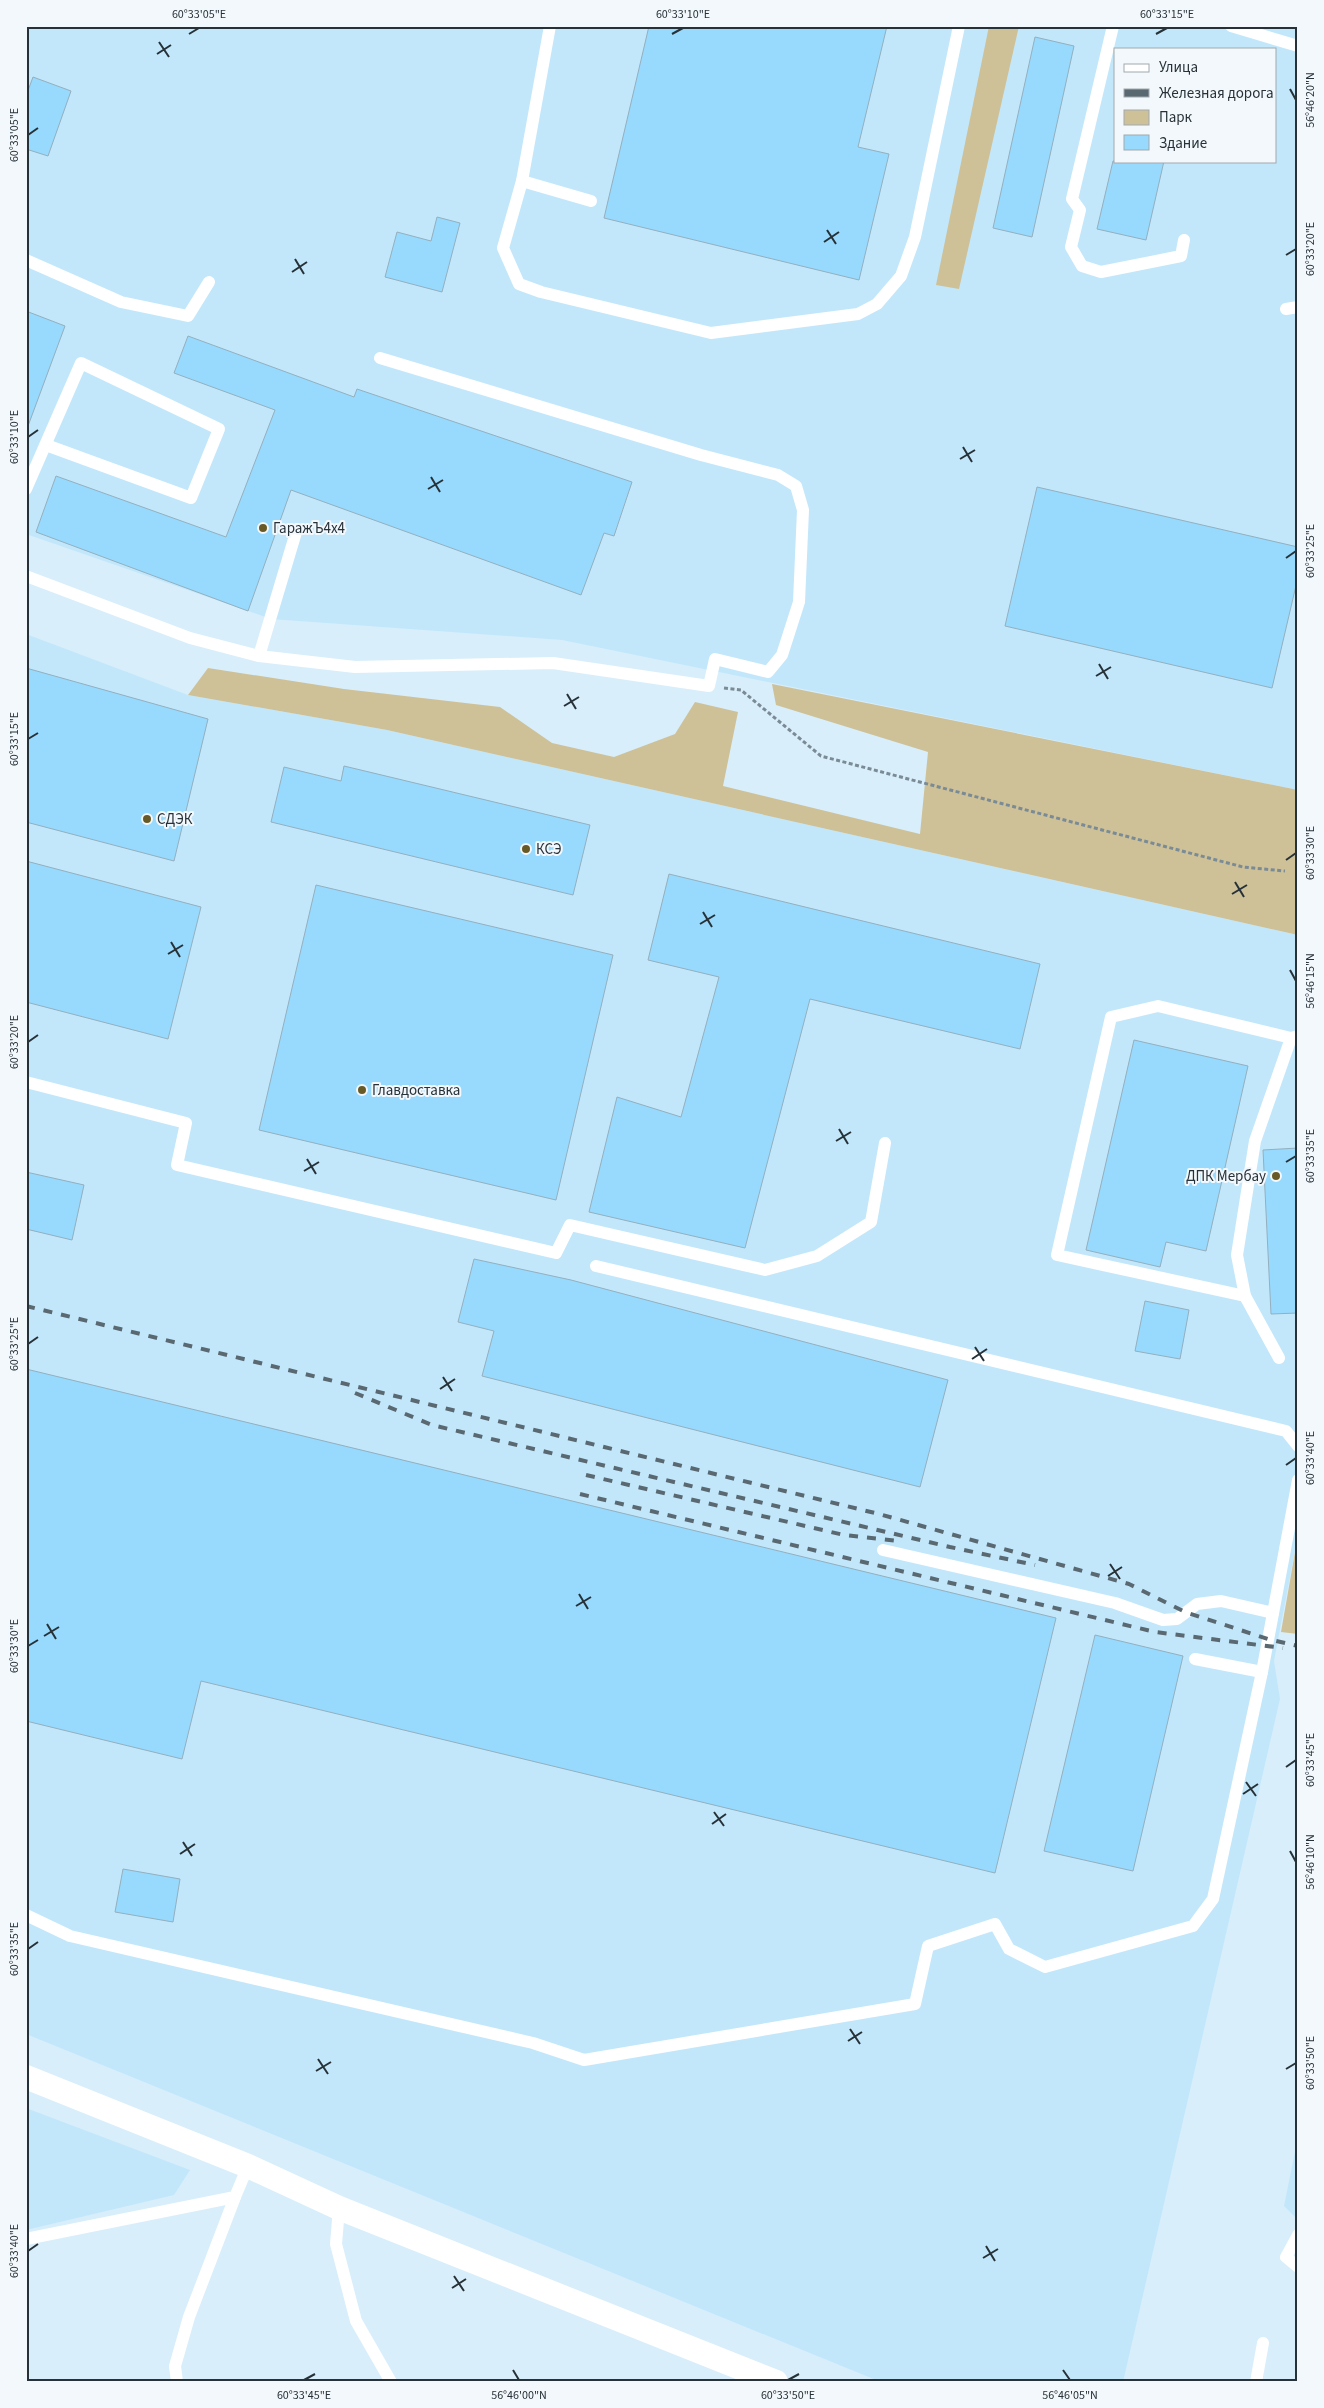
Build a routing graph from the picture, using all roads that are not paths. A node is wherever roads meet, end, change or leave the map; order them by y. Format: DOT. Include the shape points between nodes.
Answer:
graph roads {
  1 [pos="550,26"];
  2 [pos="959,26"];
  3 [pos="1113,26"];
  4 [pos="1231,26"];
  5 [pos="1298,46"];
  6 [pos="522,181"];
  7 [pos="591,200"];
  8 [pos="1184,240"];
  9 [pos="26,260"];
  10 [pos="209,282"];
  11 [pos="380,358"];
  12 [pos="46,445"];
  13 [pos="26,490"];
  14 [pos="297,529"];
  15 [pos="26,576"];
  16 [pos="259,656"];
  17 [pos="1294,1037"];
  18 [pos="26,1082"];
  19 [pos="885,1143"];
  20 [pos="596,1266"];
  21 [pos="1245,1296"];
  22 [pos="1278,1358"];
  23 [pos="1298,1446"];
  24 [pos="1298,1480"];
  25 [pos="883,1550"];
  26 [pos="1273,1613"];
  27 [pos="1195,1659"];
  28 [pos="1262,1672"];
  29 [pos="26,1915"];
  30 [pos="26,2077"];
  31 [pos="248,2166"];
  32 [pos="235,2197"];
  33 [pos="339,2208"];
  34 [pos="1298,2235"];
  35 [pos="26,2239"];
  36 [pos="1298,2267"];
  37 [pos="1263,2344"];
  38 [pos="177,2382"];
  39 [pos="391,2382"];
  40 [pos="776,2382"];
  41 [pos="1256,2382"];
  1 -- 6 [label="lane"];
  2 -- 6 [label="lane" via="915,237 901,276 876,304 858,314 711,333 519,284 502,248"];
  3 -- 8 [label="lane" via="1072,199 1080,210 1072,247 1082,266 1101,272 1181,256"];
  4 -- 5 [label="lane"];
  6 -- 7 [label="lane"];
  9 -- 10 [label="lane" via="122,302 188,316"];
  11 -- 16 [label="lane" via="701,455 778,475 796,486 803,510 798,602 782,655 768,672 715,659 709,686 553,663 355,667"];
  12 -- 12 [label="lane" via="81,363 219,429 191,498"];
  12 -- 13 [label="lane"];
  14 -- 16 [label="lane"];
  15 -- 16 [label="lane" via="190,638"];
  17 -- 21 [label="lane" via="1255,1141 1237,1255"];
  17 -- 21 [label="lane" via="1158,1006 1111,1017 1057,1255"];
  18 -- 19 [label="lane" via="186,1123 177,1166 556,1253 570,1225 765,1270 817,1256 871,1222"];
  20 -- 23 [label="lane" via="1286,1431"];
  21 -- 22 [label="lane"];
  24 -- 26 [label="lane"];
  25 -- 26 [label="lane" via="1115,1603 1163,1620 1177,1619 1198,1604 1221,1601"];
  26 -- 28 [label="lane"];
  27 -- 28 [label="lane"];
  28 -- 29 [label="lane" via="1213,1899 1193,1926 1045,1967 1008,1949 995,1924 928,1946 915,2004 584,2060 533,2043 70,1936"];
  30 -- 31 [label="street"];
  31 -- 32 [label="lane"];
  31 -- 33 [label="street"];
  32 -- 35 [label="lane"];
  32 -- 38 [label="lane" via="189,2317 174,2366"];
  33 -- 39 [label="lane" via="336,2244 356,2321"];
  33 -- 40 [label="street"];
  34 -- 36 [label="lane" via="1286,2256"];
  37 -- 41 [label="lane"];
}
